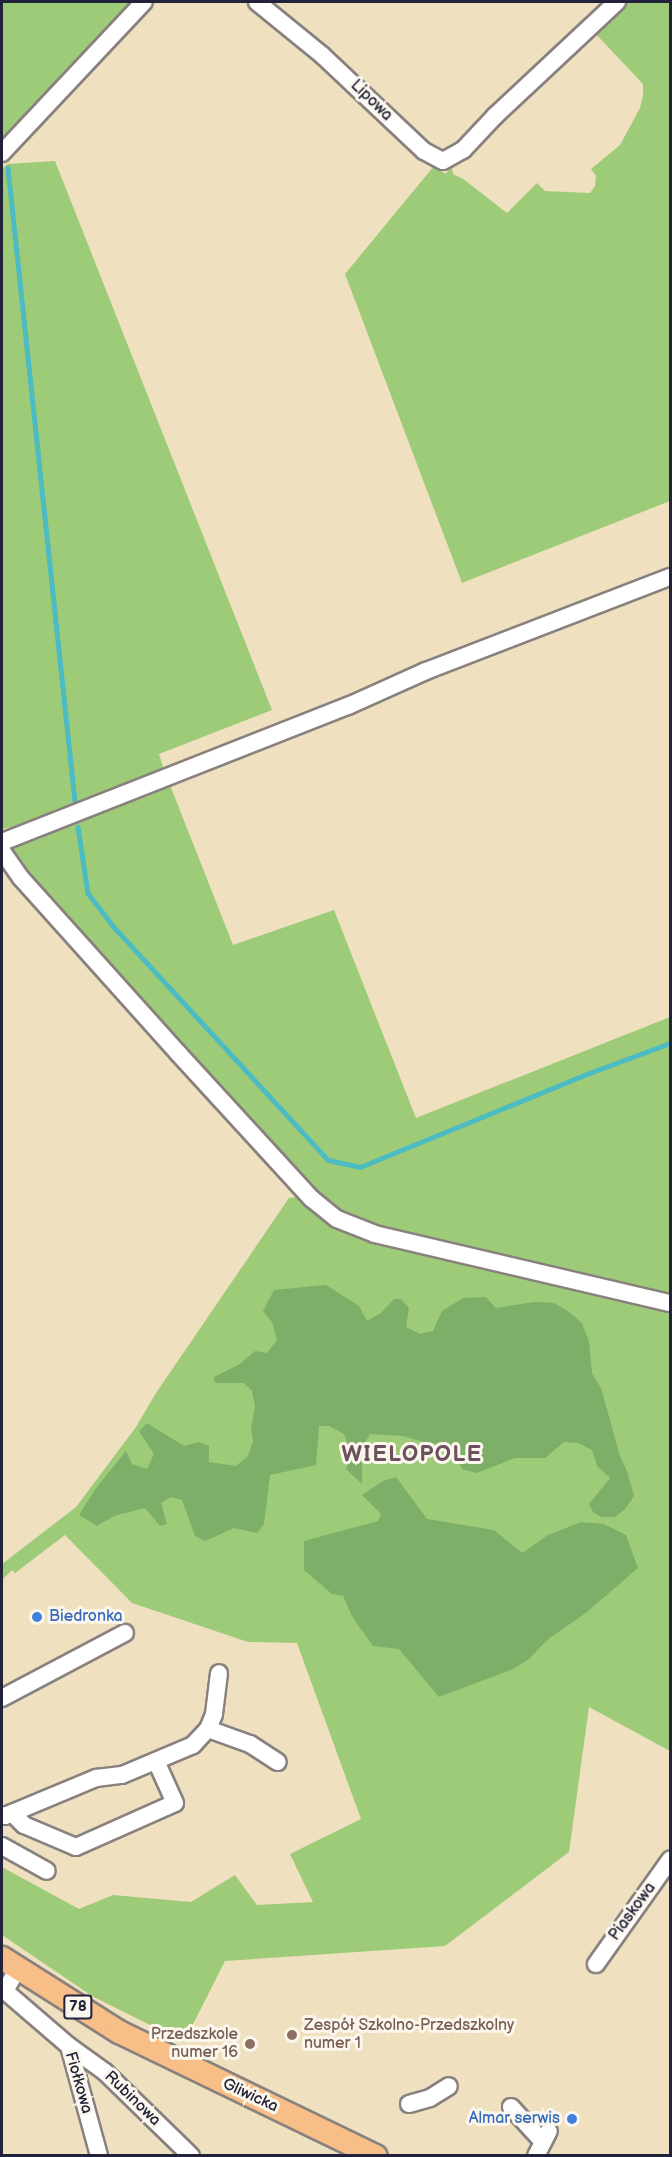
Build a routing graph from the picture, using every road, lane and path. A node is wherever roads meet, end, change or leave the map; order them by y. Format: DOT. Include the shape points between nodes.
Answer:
graph roads {
  1 [pos="144,2"];
  2 [pos="256,2"];
  3 [pos="617,2"];
  4 [pos="2,153"];
  5 [pos="670,577"];
  6 [pos="2,842"];
  7 [pos="2,851"];
  8 [pos="670,1303"];
  9 [pos="125,1633"];
  10 [pos="219,1673"];
  11 [pos="2,1698"];
  12 [pos="208,1730"];
  13 [pos="156,1761"];
  14 [pos="278,1762"];
  15 [pos="7,1814"];
  16 [pos="2,1846"];
  17 [pos="670,1860"];
  18 [pos="47,1871"];
  19 [pos="9,1964"];
  20 [pos="596,1964"];
  21 [pos="3,1999"];
  22 [pos="69,2046"];
  23 [pos="449,2086"];
  24 [pos="409,2104"];
  25 [pos="511,2107"];
  26 [pos="543,2143"];
  27 [pos="99,2156"];
  28 [pos="191,2156"];
  29 [pos="376,2156"];
  1 -- 4 [label="street"];
  2 -- 3 [label="street, Lipowa" via="322,55 424,151 443,161 454,157"];
  5 -- 6 [label="street"];
  7 -- 8 [label="street" via="21,878 178,1053 312,1199 337,1219 375,1234"];
  9 -- 11 [label="street"];
  10 -- 12 [label="street"];
  12 -- 13 [label="street" via="193,1745"];
  12 -- 14 [label="street" via="250,1744"];
  13 -- 15 [label="street" via="122,1775 96,1778"];
  13 -- 15 [label="street" via="175,1803 76,1847"];
  16 -- 18 [label="street"];
  17 -- 20 [label="street, Piaskowa"];
  19 -- 21 [label="street, Fiołkowa"];
  19 -- 29 [label="main road, Gliwicka / 78" via="138,2042"];
  21 -- 22 [label="street, Fiołkowa"];
  22 -- 27 [label="street, Fiołkowa"];
  22 -- 28 [label="street, Rubinowa" via="105,2072"];
  23 -- 24 [label="street" via="430,2098"];
  25 -- 26 [label="street"];
}
